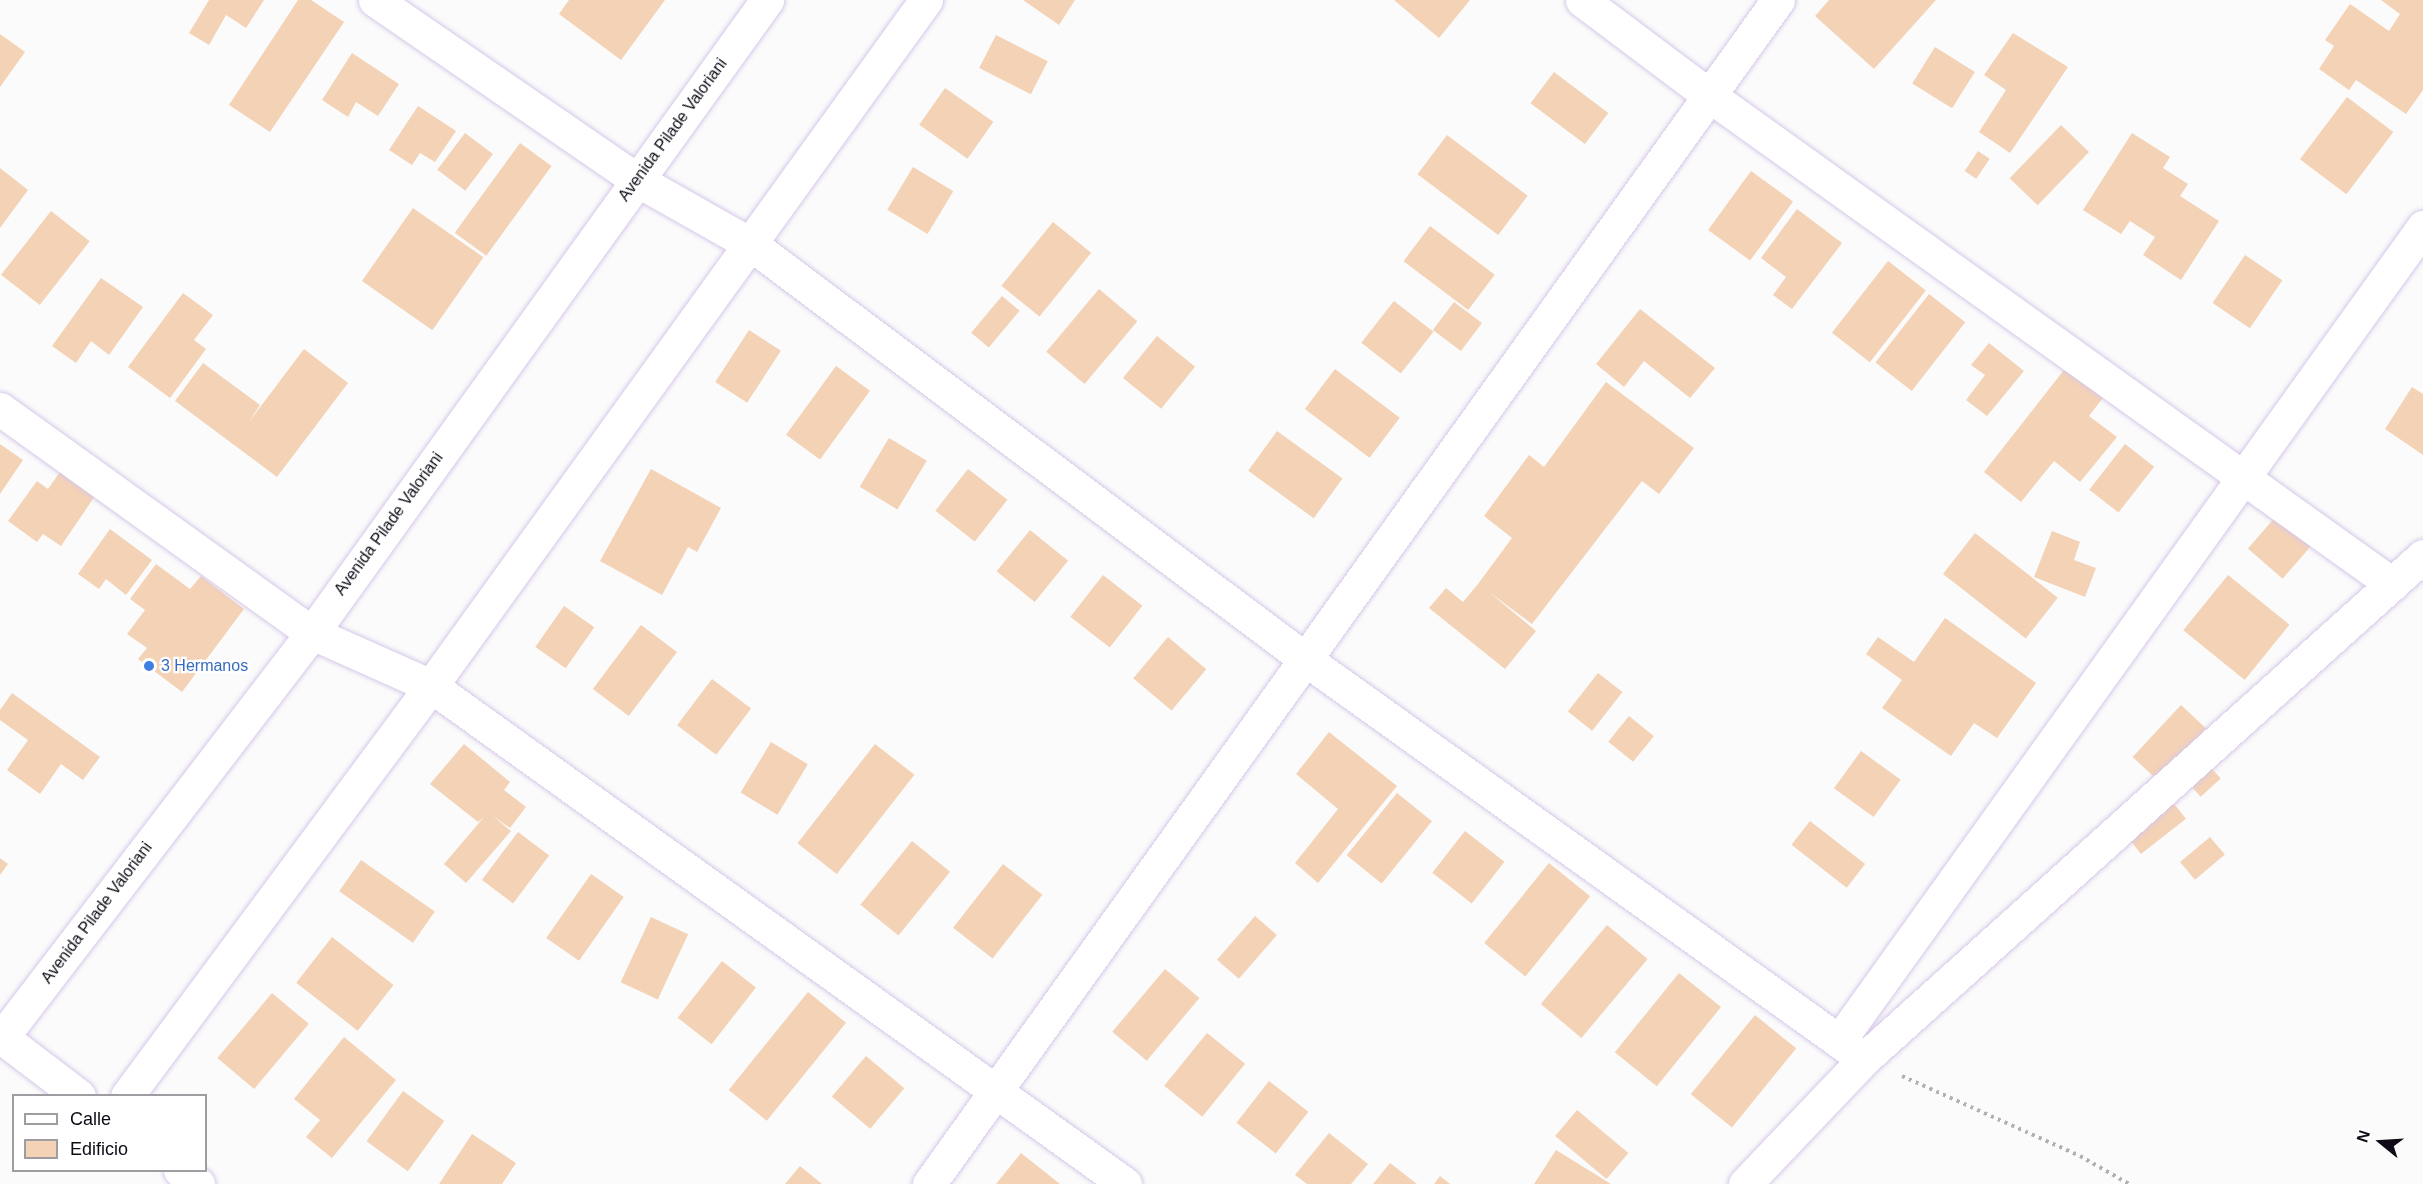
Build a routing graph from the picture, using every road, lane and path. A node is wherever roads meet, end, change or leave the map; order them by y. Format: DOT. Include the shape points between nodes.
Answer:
graph roads {
  1 [pos="375,0"];
  2 [pos="767,0"];
  3 [pos="926,0"];
  4 [pos="1582,0"];
  5 [pos="1778,0"];
  6 [pos="1710,96"];
  7 [pos="637,180"];
  8 [pos="2423,227"];
  9 [pos="752,245"];
  10 [pos="0,409"];
  11 [pos="2243,475"];
  12 [pos="2423,556"];
  13 [pos="2392,584"];
  14 [pos="312,633"];
  15 [pos="1305,658"];
  16 [pos="431,686"];
  17 [pos="1,1038"];
  18 [pos="1852,1050"];
  19 [pos="995,1091"];
  20 [pos="78,1094"];
  21 [pos="128,1094"];
  22 [pos="183,1172"];
  23 [pos="198,1184"];
  24 [pos="929,1184"];
  25 [pos="1125,1184"];
  26 [pos="1745,1184"];
  27 [pos="2129,1184"];
  1 -- 7 [label="street"];
  2 -- 7 [label="street, Avenida Pilade Valoriani"];
  3 -- 9 [label="street"];
  4 -- 6 [label="street"];
  5 -- 6 [label="street"];
  6 -- 11 [label="street"];
  6 -- 15 [label="street"];
  7 -- 9 [label="street"];
  7 -- 14 [label="street, Avenida Pilade Valoriani"];
  8 -- 11 [label="street"];
  9 -- 15 [label="street"];
  9 -- 16 [label="street"];
  10 -- 14 [label="street"];
  11 -- 13 [label="street"];
  11 -- 18 [label="street"];
  12 -- 13 [label="street"];
  13 -- 18 [label="street"];
  14 -- 16 [label="street"];
  14 -- 17 [label="street, Avenida Pilade Valoriani"];
  15 -- 18 [label="street"];
  15 -- 19 [label="street"];
  16 -- 19 [label="street"];
  16 -- 21 [label="street"];
  17 -- 20 [label="street"];
  18 -- 26 [label="street"];
  18 -- 27 [label="path" via="2080,1156"];
  19 -- 24 [label="street"];
  19 -- 25 [label="street"];
  22 -- 23 [label="street"];
}
